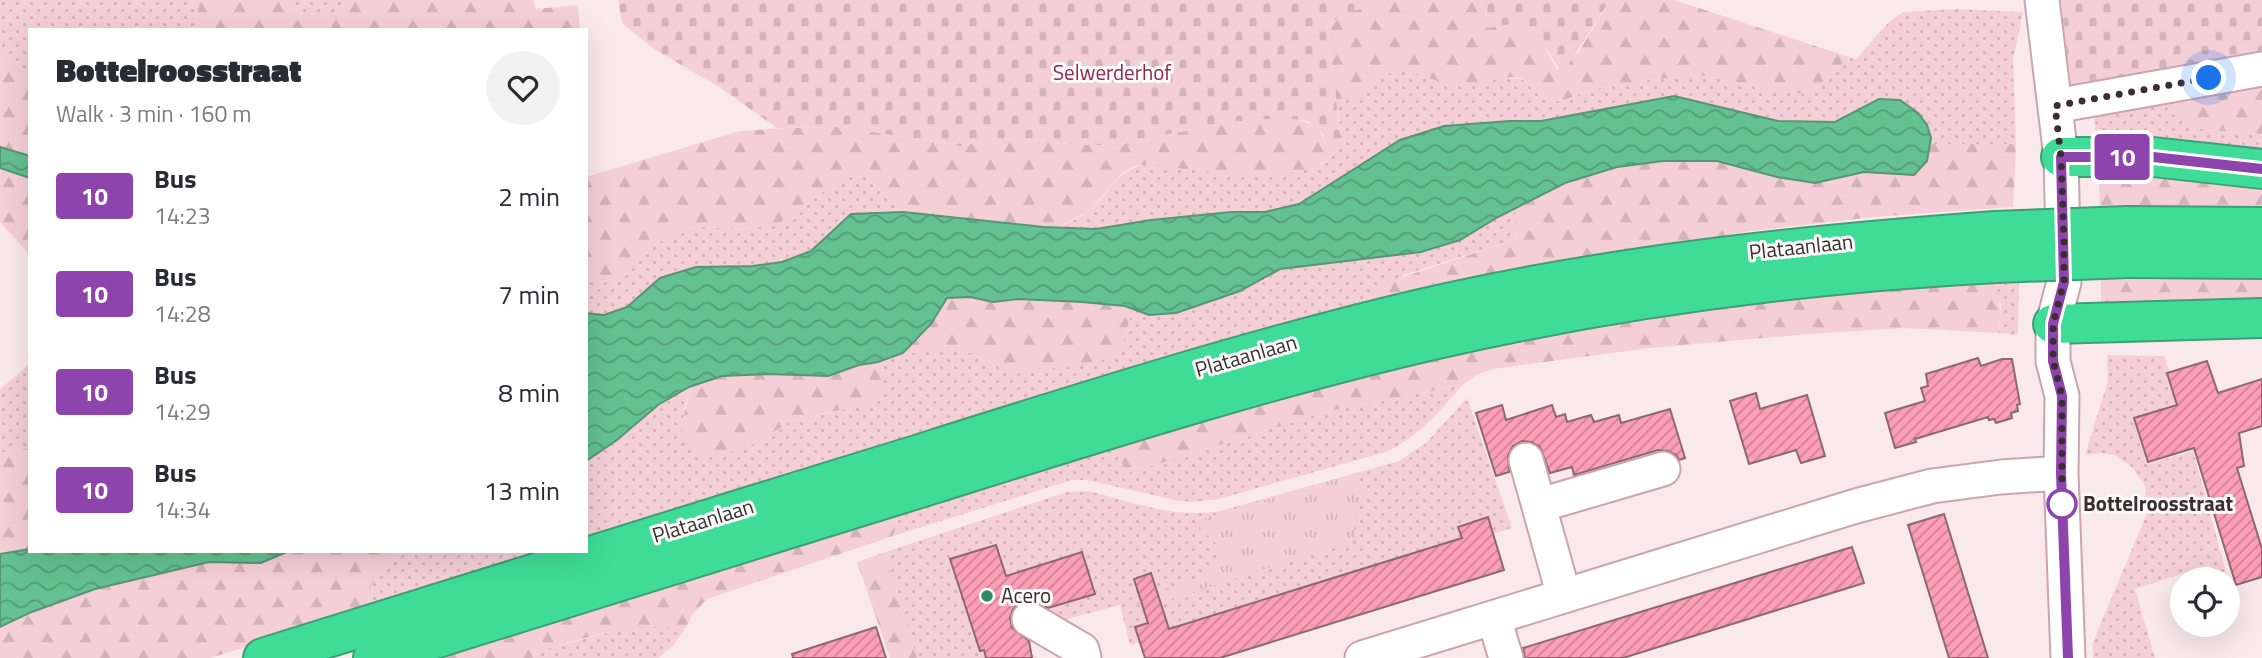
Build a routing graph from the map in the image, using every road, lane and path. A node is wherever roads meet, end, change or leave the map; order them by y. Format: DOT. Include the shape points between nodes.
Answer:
graph roads {
  1 [pos="2042,0"];
  2 [pos="2262,69"];
  3 [pos="2055,106"];
  4 [pos="2061,157"];
  5 [pos="2262,169"];
  6 [pos="2262,227"];
  7 [pos="2128,242"];
  8 [pos="1995,247"];
  9 [pos="2262,259"];
  10 [pos="2262,318"];
  11 [pos="2064,324"];
  12 [pos="1526,460"];
  13 [pos="1663,469"];
  14 [pos="2061,473"];
  15 [pos="1541,510"];
  16 [pos="1564,596"];
  17 [pos="1494,618"];
  18 [pos="1029,619"];
  19 [pos="263,658"];
  20 [pos="373,658"];
  21 [pos="1084,658"];
  22 [pos="1362,658"];
  23 [pos="1506,658"];
  24 [pos="2068,658"];
  1 -- 3 [label="street"];
  2 -- 3 [label="street"];
  3 -- 4 [label="street"];
  4 -- 5 [label="highway" via="2153,157"];
  4 -- 11 [label="street"];
  6 -- 7 [label="highway, Plataanlaan"];
  7 -- 8 [label="highway, Plataanlaan, bridge"];
  7 -- 9 [label="highway, Plataanlaan"];
  8 -- 19 [label="highway, Plataanlaan" via="1855,241 1535,286 1389,317 1087,401"];
  8 -- 20 [label="highway, Plataanlaan" via="1860,273 1712,289 1562,313 1359,358 1205,399"];
  10 -- 11 [label="highway"];
  11 -- 14 [label="street" via="2074,360 2062,396"];
  12 -- 15 [label="street"];
  13 -- 15 [label="street" via="1547,503"];
  14 -- 16 [label="street" via="1932,486"];
  14 -- 24 [label="street"];
  15 -- 16 [label="street"];
  16 -- 17 [label="street"];
  17 -- 22 [label="street"];
  17 -- 23 [label="street"];
  18 -- 21 [label="street" via="1082,650"];
}
